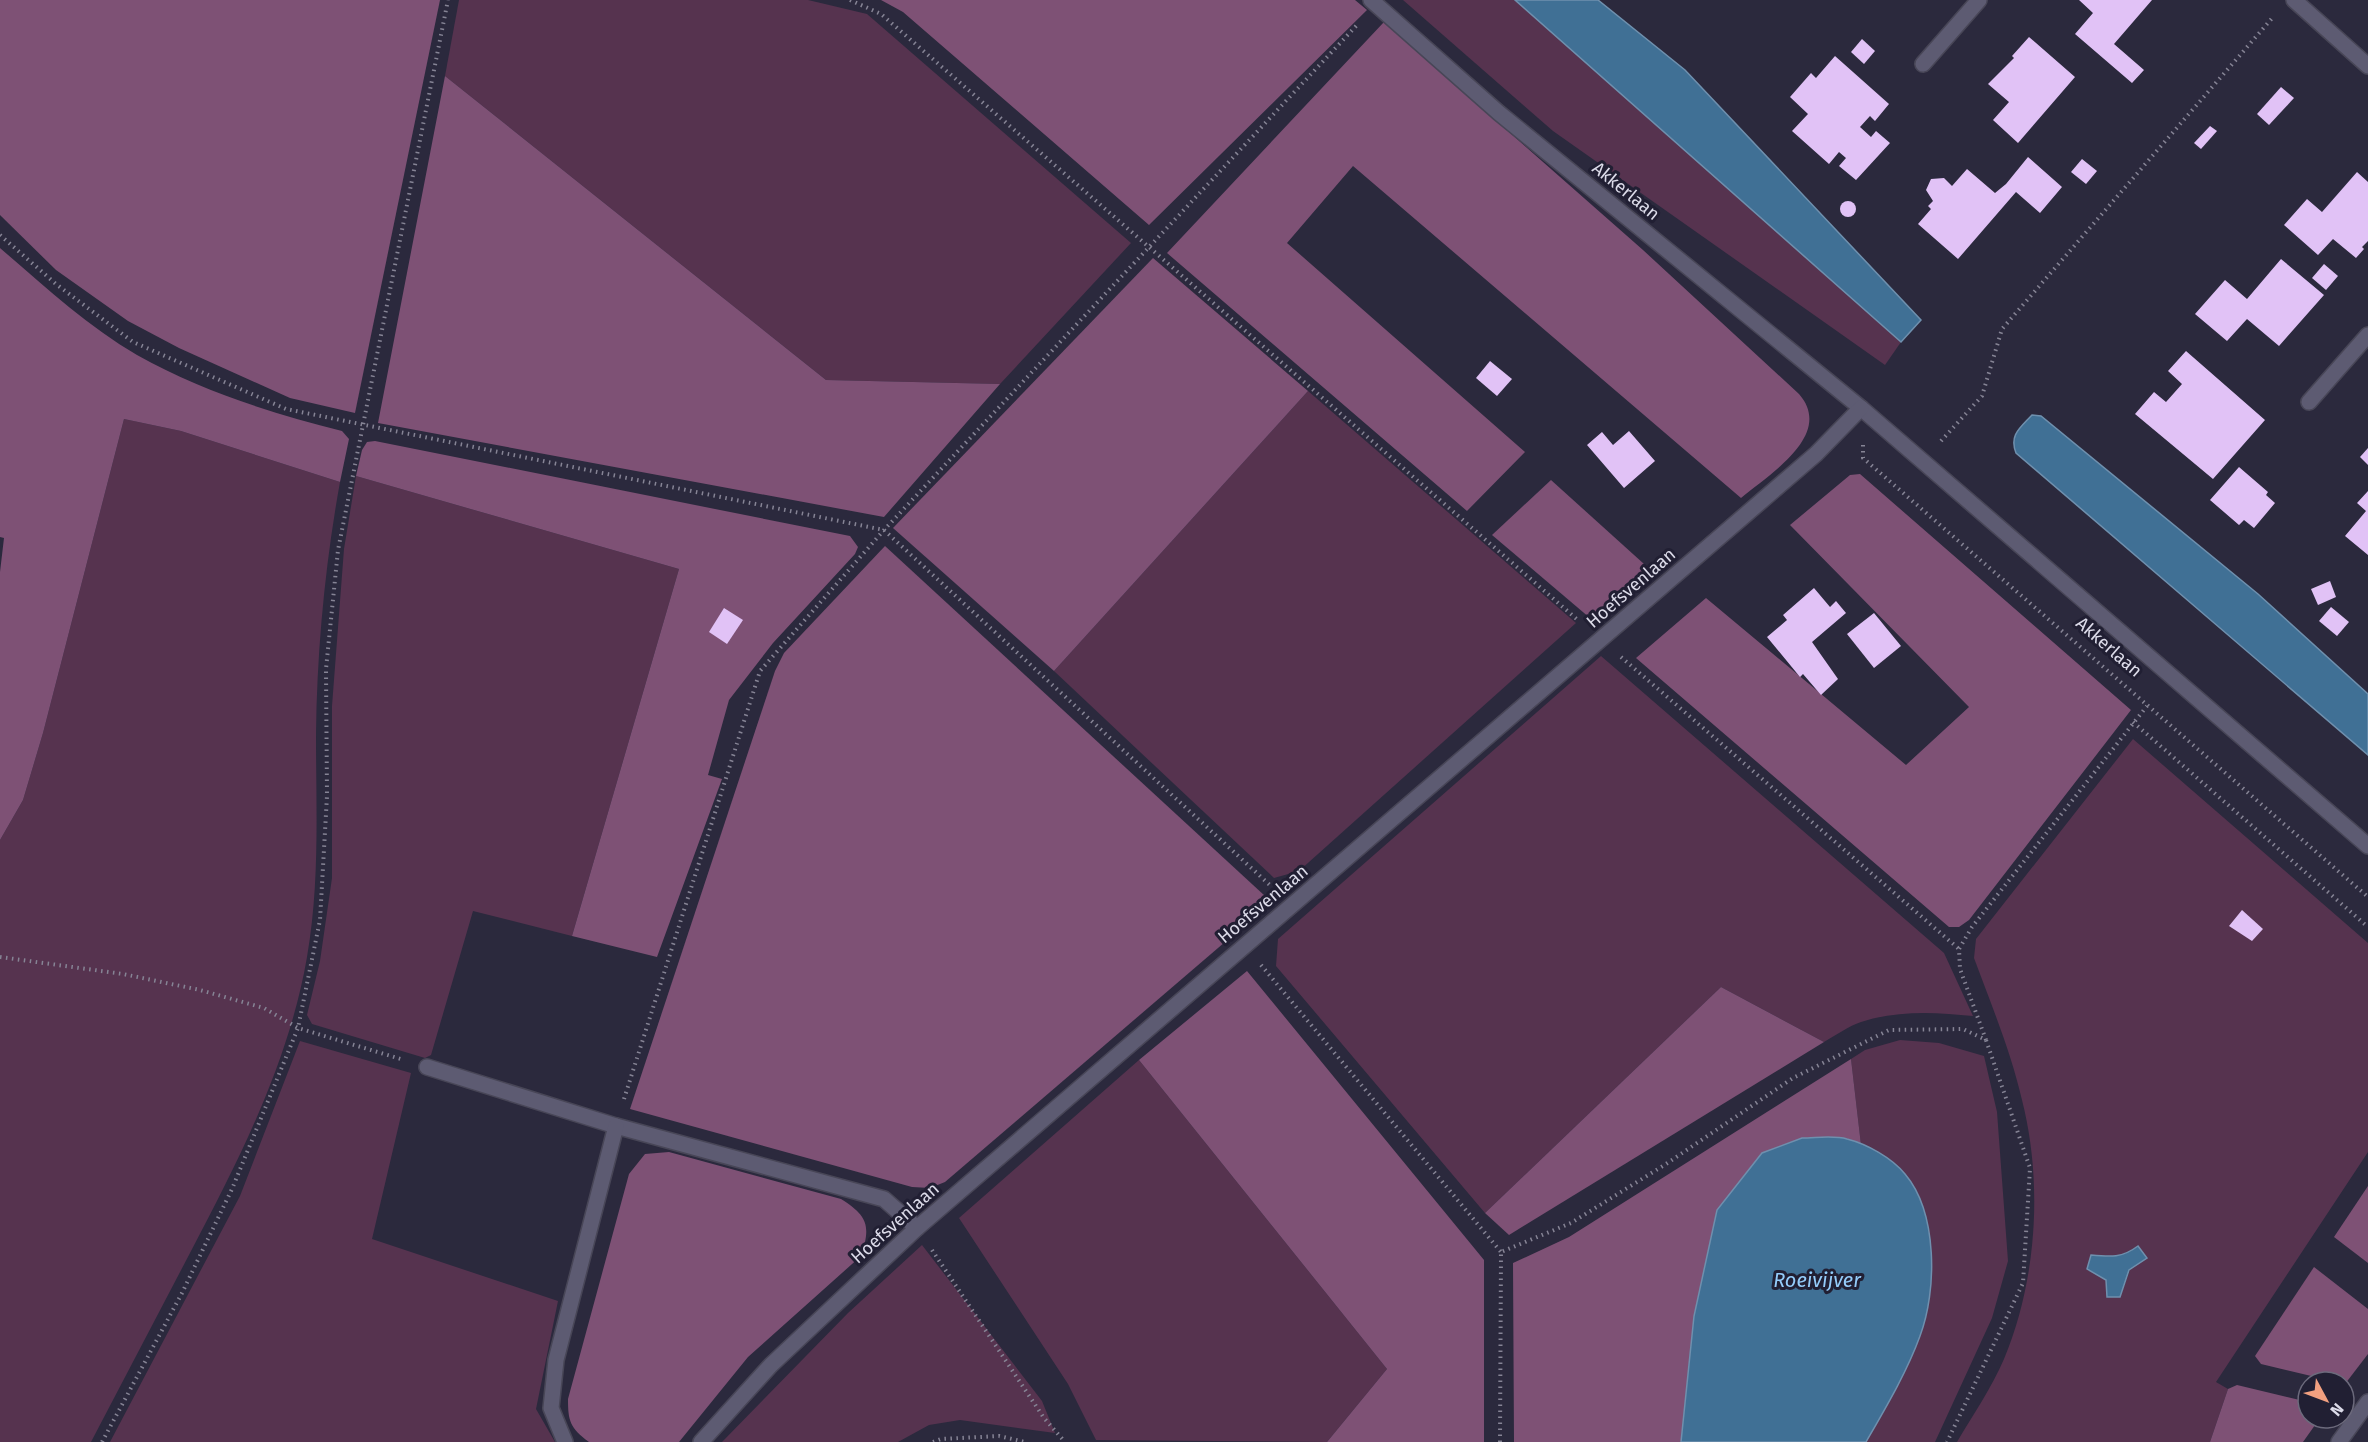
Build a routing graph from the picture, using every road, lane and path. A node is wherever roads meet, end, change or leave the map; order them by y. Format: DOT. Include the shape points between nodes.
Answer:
graph roads {
  1 [pos="448,0"];
  2 [pos="850,0"];
  3 [pos="1979,0"];
  4 [pos="2294,0"];
  5 [pos="1373,2"];
  6 [pos="2280,9"];
  7 [pos="1923,64"];
  8 [pos="2368,66"];
  9 [pos="0,235"];
  10 [pos="1149,246"];
  11 [pos="2368,334"];
  12 [pos="2309,402"];
  13 [pos="1862,408"];
  14 [pos="362,426"];
  15 [pos="1922,462"];
  16 [pos="884,530"];
  17 [pos="1601,640"];
  18 [pos="2146,706"];
  19 [pos="2133,722"];
  20 [pos="2368,846"];
  21 [pos="2368,897"];
  22 [pos="1293,906"];
  23 [pos="2368,927"];
  24 [pos="1245,945"];
  25 [pos="1959,949"];
  26 [pos="0,957"];
  27 [pos="298,1028"];
  28 [pos="1986,1040"];
  29 [pos="428,1067"];
  30 [pos="616,1126"];
  31 [pos="917,1228"];
  32 [pos="1502,1252"];
  33 [pos="2368,1401"];
  34 [pos="102,1442"];
  35 [pos="565,1442"];
  36 [pos="701,1442"];
  37 [pos="933,1442"];
  38 [pos="1025,1442"];
  39 [pos="1065,1442"];
  40 [pos="1500,1442"];
  41 [pos="1947,1442"];
  42 [pos="2339,1442"];
  1 -- 14 [label="path"];
  2 -- 10 [label="path" via="881,14"];
  3 -- 7 [label="street"];
  4 -- 8 [label="street"];
  5 -- 10 [label="path"];
  5 -- 13 [label="street, Akkerlaan" via="1499,113"];
  6 -- 15 [label="path" via="2002,329 1982,396"];
  9 -- 14 [label="path" via="56,284 134,342 286,409"];
  10 -- 16 [label="path"];
  10 -- 17 [label="path"];
  11 -- 12 [label="street"];
  13 -- 15 [label="street, Akkerlaan"];
  13 -- 17 [label="street, Hoefsvenlaan" via="1816,454"];
  13 -- 18 [label="path, Akkerlaan" via="1863,458"];
  14 -- 16 [label="path"];
  14 -- 27 [label="path" via="338,550 326,669 327,796 320,920"];
  15 -- 20 [label="street, Akkerlaan"];
  16 -- 22 [label="path"];
  16 -- 30 [label="path" via="760,671"];
  17 -- 22 [label="street, Hoefsvenlaan"];
  17 -- 25 [label="path"];
  18 -- 19 [label="path"];
  18 -- 21 [label="path, Akkerlaan"];
  19 -- 23 [label="path"];
  19 -- 25 [label="path" via="1972,927"];
  22 -- 24 [label="street, Hoefsvenlaan"];
  24 -- 31 [label="street, Hoefsvenlaan"];
  24 -- 32 [label="path"];
  25 -- 28 [label="path" via="1960,969"];
  26 -- 27 [label="path" via="123,974 200,990 264,1008"];
  27 -- 29 [label="path"];
  27 -- 34 [label="path" via="232,1189 182,1293"];
  28 -- 32 [label="path" via="1963,1029 1889,1030 1793,1078 1570,1223"];
  28 -- 41 [label="path" via="2030,1168 2023,1283"];
  29 -- 30 [label="street"];
  30 -- 31 [label="street" via="884,1200"];
  30 -- 35 [label="street" via="556,1360 551,1408"];
  31 -- 36 [label="street, Hoefsvenlaan" via="771,1365"];
  31 -- 39 [label="path" via="1044,1418"];
  32 -- 40 [label="path"];
  33 -- 42 [label="street"];
  37 -- 38 [label="path" via="940,1438 999,1437"];
}
